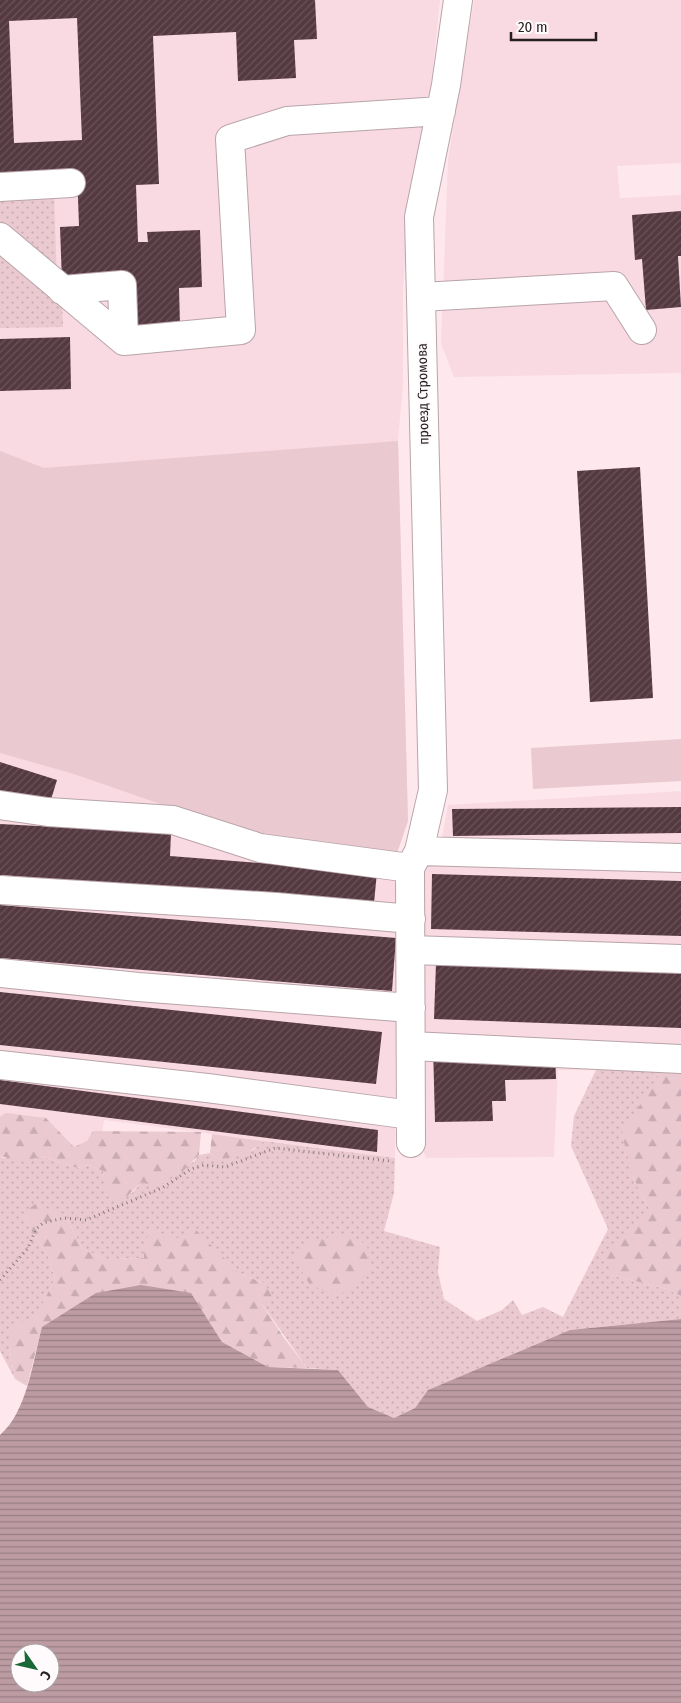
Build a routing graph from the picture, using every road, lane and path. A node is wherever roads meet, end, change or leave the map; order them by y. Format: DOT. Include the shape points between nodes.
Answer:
graph roads {
  1 [pos="458,0"];
  2 [pos="441,111"];
  3 [pos="71,184"];
  4 [pos="0,187"];
  5 [pos="0,237"];
  6 [pos="62,290"];
  7 [pos="421,297"];
  8 [pos="642,330"];
  9 [pos="124,341"];
  10 [pos="0,805"];
  11 [pos="681,858"];
  12 [pos="414,859"];
  13 [pos="0,890"];
  14 [pos="411,919"];
  15 [pos="411,950"];
  16 [pos="681,959"];
  17 [pos="0,973"];
  18 [pos="411,1008"];
  19 [pos="411,1046"];
  20 [pos="681,1059"];
  21 [pos="0,1065"];
  22 [pos="411,1115"];
  23 [pos="411,1144"];
  24 [pos="0,1280"];
  1 -- 2 [label="street, проезд Стромова"];
  2 -- 7 [label="street, проезд Стромова" via="419,217"];
  2 -- 9 [label="street" via="287,121 230,139 242,330"];
  3 -- 4 [label="street"];
  5 -- 6 [label="street"];
  6 -- 9 [label="street"];
  6 -- 9 [label="street" via="122,285"];
  7 -- 8 [label="street" via="614,286"];
  7 -- 12 [label="street, проезд Стромова" via="433,790"];
  10 -- 12 [label="street" via="48,812 173,820 260,848"];
  11 -- 12 [label="street"];
  12 -- 14 [label="street, проезд Стромова"];
  13 -- 14 [label="street"];
  14 -- 15 [label="street, проезд Стромова"];
  15 -- 16 [label="street"];
  15 -- 18 [label="street, проезд Стромова"];
  17 -- 18 [label="street"];
  18 -- 19 [label="street, проезд Стромова"];
  19 -- 20 [label="street"];
  19 -- 22 [label="street, проезд Стромова"];
  21 -- 22 [label="street"];
  22 -- 23 [label="street, проезд Стромова"];
  23 -- 24 [label="path" via="405,1160 275,1148 225,1167 204,1165 191,1169 162,1188 86,1220 64,1218 43,1224 36,1229 28,1248"];
}
